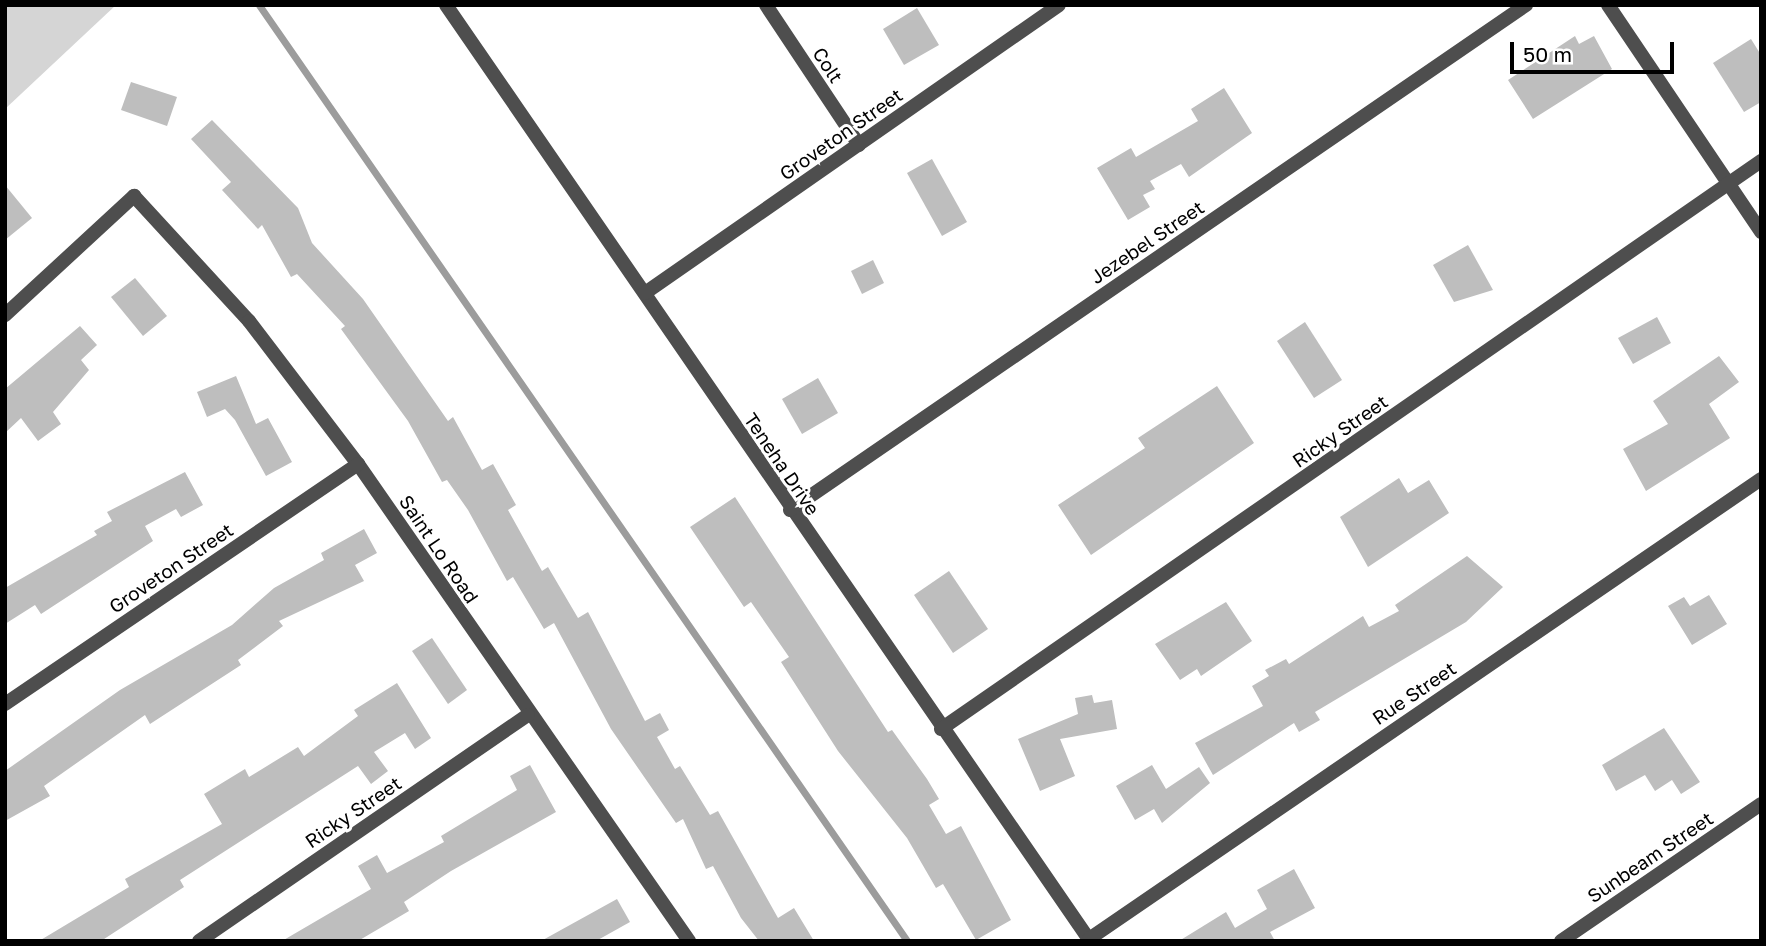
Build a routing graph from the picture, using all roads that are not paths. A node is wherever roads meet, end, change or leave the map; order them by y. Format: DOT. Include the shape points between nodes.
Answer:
graph roads {
  1 [pos="446,5"];
  2 [pos="766,5"];
  3 [pos="1059,5"];
  4 [pos="1526,5"];
  5 [pos="1608,5"];
  6 [pos="859,145"];
  7 [pos="1761,162"];
  8 [pos="1727,184"];
  9 [pos="1761,232"];
  10 [pos="645,293"];
  11 [pos="5,315"];
  12 [pos="358,464"];
  13 [pos="1761,479"];
  14 [pos="790,510"];
  15 [pos="5,704"];
  16 [pos="528,715"];
  17 [pos="941,729"];
  18 [pos="1761,804"];
  19 [pos="1089,940"];
  20 [pos="199,941"];
  21 [pos="689,941"];
  22 [pos="1562,941"];
  1 -- 10 [label="street, Teneha Drive"];
  2 -- 6 [label="street, Colt"];
  3 -- 6 [label="street, Groveton Street"];
  4 -- 14 [label="street, Jezebel Street"];
  5 -- 8 [label="street"];
  6 -- 10 [label="street, Groveton Street"];
  7 -- 8 [label="street, Ricky Street"];
  8 -- 9 [label="street"];
  8 -- 17 [label="street, Ricky Street"];
  10 -- 14 [label="street, Teneha Drive"];
  11 -- 12 [label="street, Saint Lo Road" via="134,195 249,321"];
  12 -- 15 [label="street, Groveton Street"];
  12 -- 16 [label="street, Saint Lo Road"];
  13 -- 19 [label="street, Rue Street"];
  14 -- 17 [label="street, Teneha Drive"];
  16 -- 20 [label="street, Ricky Street"];
  16 -- 21 [label="street, Saint Lo Road"];
  17 -- 19 [label="street, Teneha Drive"];
  18 -- 22 [label="street, Sunbeam Street"];
}
